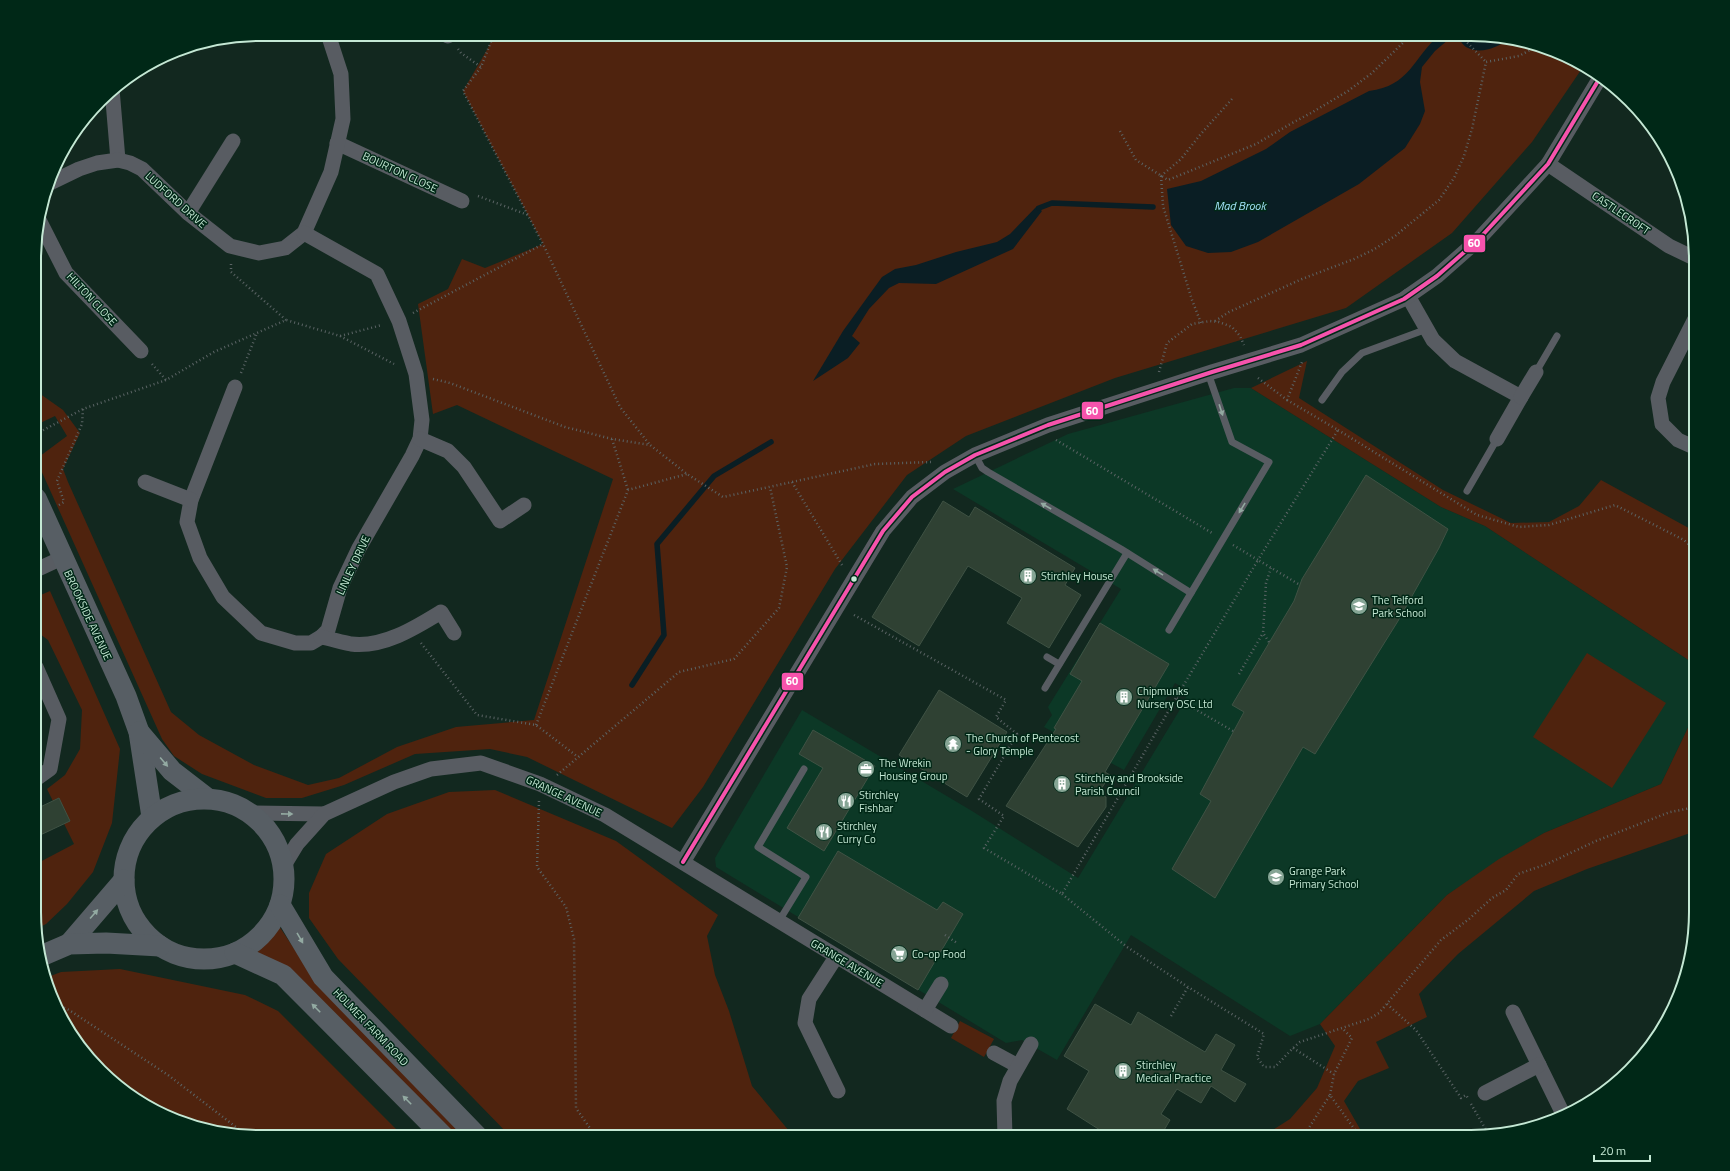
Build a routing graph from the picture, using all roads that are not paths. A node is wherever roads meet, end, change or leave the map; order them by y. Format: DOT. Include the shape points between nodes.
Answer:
graph roads {
  1 [pos="331,41"];
  2 [pos="1598,82"];
  3 [pos="113,97"];
  4 [pos="233,141"];
  5 [pos="337,143"];
  6 [pos="118,160"];
  7 [pos="1548,164"];
  8 [pos="56,180"];
  9 [pos="462,201"];
  10 [pos="188,213"];
  11 [pos="43,228"];
  12 [pos="304,233"];
  13 [pos="1689,256"];
  14 [pos="1408,296"];
  15 [pos="1427,328"];
  16 [pos="1689,331"];
  17 [pos="1557,336"];
  18 [pos="141,351"];
  19 [pos="1536,372"];
  20 [pos="1208,373"];
  21 [pos="235,387"];
  22 [pos="1521,398"];
  23 [pos="1322,400"];
  24 [pos="420,439"];
  25 [pos="1497,439"];
  26 [pos="1689,445"];
  27 [pos="975,454"];
  28 [pos="145,482"];
  29 [pos="1467,491"];
  30 [pos="191,500"];
  31 [pos="524,505"];
  32 [pos="41,510"];
  33 [pos="1127,553"];
  34 [pos="62,558"];
  35 [pos="41,568"];
  36 [pos="1191,593"];
  37 [pos="1169,630"];
  38 [pos="454,633"];
  39 [pos="321,637"];
  40 [pos="1047,657"];
  41 [pos="1059,664"];
  42 [pos="41,679"];
  43 [pos="1045,688"];
  44 [pos="139,732"];
  45 [pos="804,768"];
  46 [pos="41,775"];
  47 [pos="207,798"];
  48 [pos="250,813"];
  49 [pos="324,814"];
  50 [pos="152,817"];
  51 [pos="683,862"];
  52 [pos="283,867"];
  53 [pos="124,880"];
  54 [pos="280,905"];
  55 [pos="779,921"];
  56 [pos="69,944"];
  57 [pos="160,946"];
  58 [pos="235,953"];
  59 [pos="45,954"];
  60 [pos="836,957"];
  61 [pos="941,984"];
  62 [pos="925,1010"];
  63 [pos="1513,1012"];
  64 [pos="951,1026"];
  65 [pos="1031,1044"];
  66 [pos="994,1053"];
  67 [pos="1539,1065"];
  68 [pos="1018,1066"];
  69 [pos="838,1091"];
  70 [pos="1485,1093"];
  71 [pos="1561,1111"];
  72 [pos="433,1130"];
  73 [pos="471,1130"];
  74 [pos="1005,1130"];
  1 -- 5 [label="street, LUDFORD DRIVE" via="341,74 343,119"];
  2 -- 7 [label="street"];
  3 -- 6 [label="street"];
  4 -- 10 [label="street"];
  5 -- 9 [label="street, BOURTON CLOSE"];
  5 -- 12 [label="street, LUDFORD DRIVE" via="331,172"];
  6 -- 8 [label="street, LUDFORD DRIVE" via="97,163"];
  6 -- 10 [label="street, LUDFORD DRIVE" via="142,169"];
  7 -- 13 [label="street, CASTLECROFT" via="1669,246"];
  7 -- 14 [label="street" via="1478,240 1437,276"];
  10 -- 12 [label="street, LUDFORD DRIVE" via="230,246 259,253 286,248"];
  11 -- 18 [label="street, HILTON CLOSE" via="66,273"];
  12 -- 24 [label="street, LINLEY DRIVE" via="377,274 398,321 416,374 422,420"];
  14 -- 15 [label="street"];
  14 -- 20 [label="street" via="1301,345"];
  15 -- 22 [label="street" via="1433,340 1454,361"];
  15 -- 23 [label="lane" via="1362,353 1342,372"];
  16 -- 26 [label="street" via="1663,382 1658,398 1662,424 1678,440"];
  17 -- 19 [label="lane"];
  19 -- 22 [label="street"];
  20 -- 27 [label="street" via="1048,425"];
  20 -- 36 [label="lane, one-way" via="1232,442 1269,462"];
  21 -- 30 [label="street"];
  22 -- 25 [label="street"];
  24 -- 31 [label="street" via="448,451 464,467 500,521"];
  24 -- 39 [label="street, LINLEY DRIVE" via="359,548 340,588 328,630"];
  25 -- 29 [label="lane"];
  33 -- 27 [label="lane, one-way" via="988,472 982,468"];
  27 -- 51 [label="street" via="945,472 912,497 883,531"];
  28 -- 30 [label="street"];
  30 -- 39 [label="street" via="187,522 200,558 223,597 261,632 294,643 311,643"];
  32 -- 34 [label="street, BROOKSIDE AVENUE"];
  36 -- 33 [label="lane, one-way"];
  33 -- 41 [label="lane"];
  34 -- 35 [label="street"];
  34 -- 44 [label="street, BROOKSIDE AVENUE" via="126,696"];
  36 -- 37 [label="lane"];
  38 -- 39 [label="street" via="441,612 411,630 377,643 352,644"];
  40 -- 41 [label="lane"];
  41 -- 43 [label="lane"];
  42 -- 46 [label="street" via="58,719 50,769"];
  44 -- 47 [label="street, BROOKSIDE AVENUE, one-way" via="172,771"];
  44 -- 50 [label="street, BROOKSIDE AVENUE"];
  45 -- 55 [label="lane" via="758,847 806,877"];
  47 -- 48 [label="street" via="235,805"];
  47 -- 50 [label="street" via="183,801"];
  48 -- 49 [label="street, GRANGE AVENUE, one-way"];
  48 -- 52 [label="street" via="266,828 277,846"];
  49 -- 51 [label="street, GRANGE AVENUE" via="394,782 431,769 481,763 540,784 605,815"];
  49 -- 52 [label="street, GRANGE AVENUE" via="297,844"];
  50 -- 53 [label="street" via="131,845"];
  51 -- 55 [label="street, GRANGE AVENUE"];
  52 -- 54 [label="street" via="284,886"];
  56 -- 53 [label="street, one-way"];
  53 -- 57 [label="street" via="128,905 141,928"];
  54 -- 58 [label="street" via="270,925 254,942"];
  54 -- 73 [label="street, HOLMER FARM ROAD, one-way" via="323,977"];
  55 -- 60 [label="street, GRANGE AVENUE"];
  56 -- 57 [label="street"];
  56 -- 59 [label="street"];
  57 -- 58 [label="street" via="184,956 210,959"];
  72 -- 58 [label="street, one-way" via="283,975"];
  60 -- 62 [label="street, GRANGE AVENUE"];
  60 -- 69 [label="street" via="809,999 805,1023"];
  61 -- 62 [label="street"];
  62 -- 64 [label="street, GRANGE AVENUE"];
  63 -- 67 [label="street"];
  65 -- 68 [label="street"];
  66 -- 68 [label="street"];
  67 -- 70 [label="street"];
  67 -- 71 [label="street"];
  68 -- 74 [label="street" via="1004,1101"];
}
